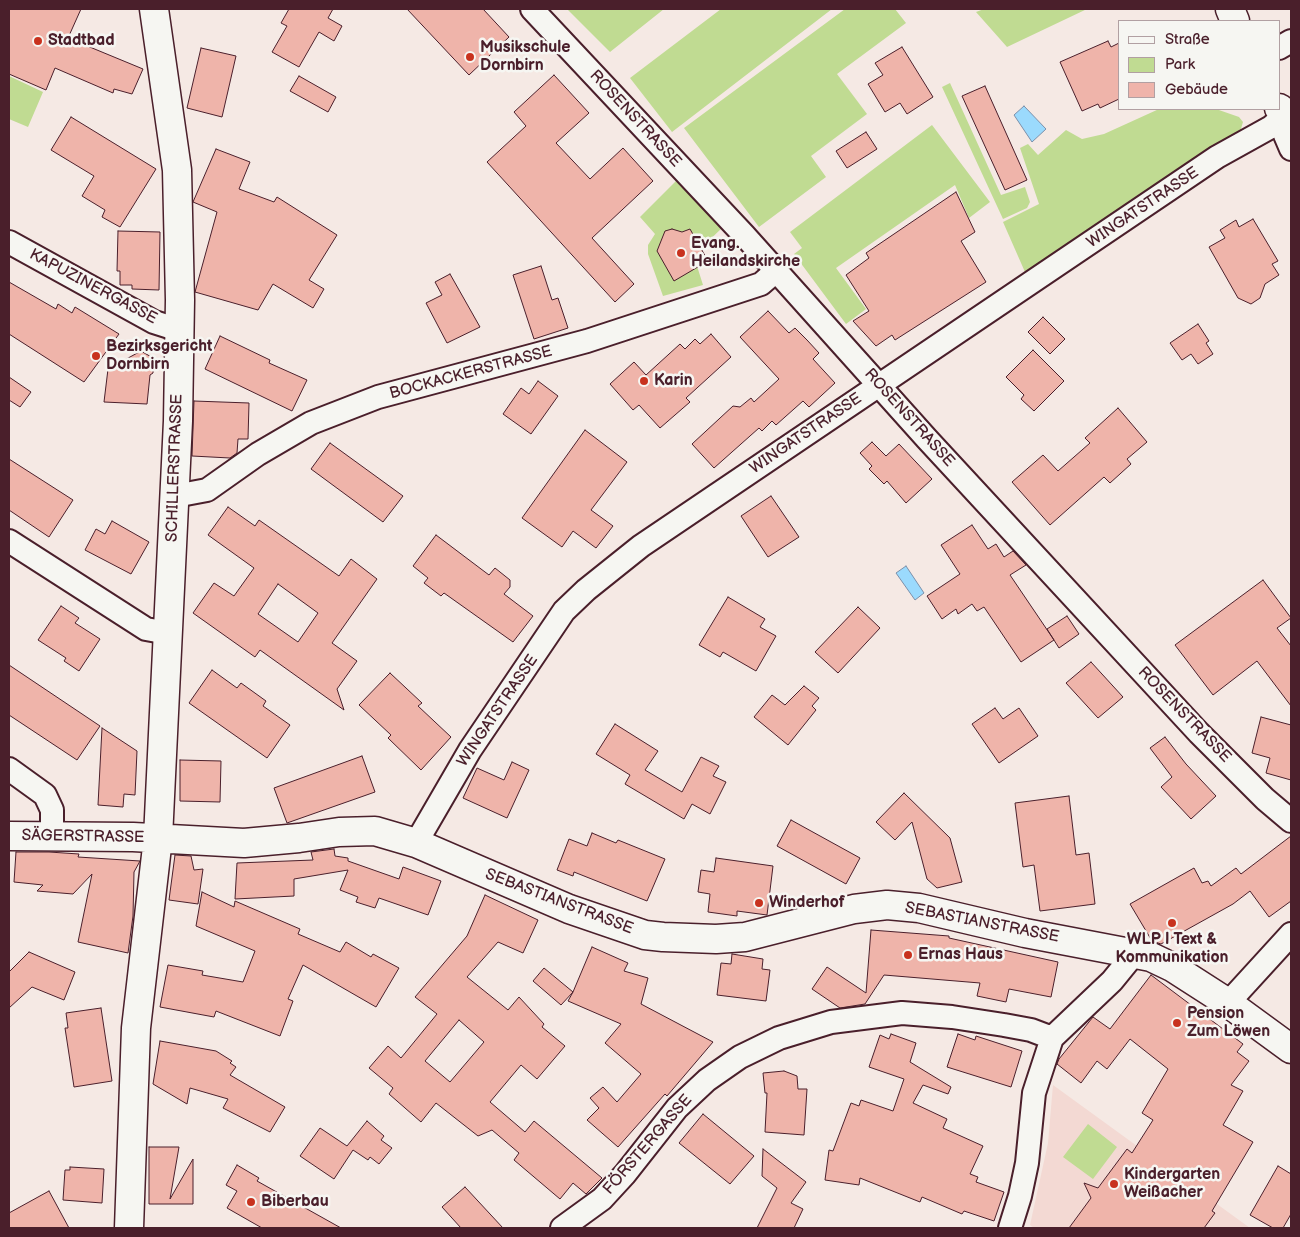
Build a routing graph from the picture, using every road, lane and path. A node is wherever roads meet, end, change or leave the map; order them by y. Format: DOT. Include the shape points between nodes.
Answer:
graph roads {
  1 [pos="154,9"];
  2 [pos="532,9"];
  3 [pos="1291,41"];
  4 [pos="1280,47"];
  5 [pos="1285,113"];
  6 [pos="1291,149"];
  7 [pos="9,242"];
  8 [pos="776,271"];
  9 [pos="179,330"];
  10 [pos="880,385"];
  11 [pos="175,496"];
  12 [pos="9,541"];
  13 [pos="168,633"];
  14 [pos="9,769"];
  15 [pos="1291,822"];
  16 [pos="9,836"];
  17 [pos="52,836"];
  18 [pos="158,838"];
  19 [pos="416,843"];
  20 [pos="1291,934"];
  21 [pos="1134,954"];
  22 [pos="1228,1003"];
  23 [pos="1052,1038"];
  24 [pos="1291,1049"];
  25 [pos="129,1228"];
  26 [pos="562,1228"];
  27 [pos="1010,1228"];
  1 -- 9 [label="street, SCHILLERSTRASSE" via="177,170"];
  2 -- 8 [label="street, ROSENSTRASSE"];
  3 -- 4 [label="street"];
  5 -- 6 [label="street" via="1285,135"];
  5 -- 10 [label="street, WINGATSTRASSE" via="1271,127 1217,157"];
  7 -- 9 [label="street, KAPUZINERGASSE" via="154,322"];
  8 -- 10 [label="street, ROSENSTRASSE"];
  8 -- 11 [label="street, BOCKACKERSTRASSE" via="761,284 587,342 378,397 308,425 258,454 207,490"];
  9 -- 11 [label="street, SCHILLERSTRASSE"];
  10 -- 15 [label="street, ROSENSTRASSE" via="1192,726"];
  10 -- 19 [label="street, WINGATSTRASSE" via="641,546 564,611 470,750"];
  11 -- 13 [label="street, SCHILLERSTRASSE"];
  12 -- 13 [label="street" via="146,628"];
  13 -- 18 [label="street, SCHILLERSTRASSE"];
  14 -- 17 [label="street" via="44,795 52,810"];
  16 -- 17 [label="street, SÄGERSTRASSE"];
  17 -- 18 [label="street, SÄGERSTRASSE"];
  18 -- 19 [label="street, SEBASTIANSTRASSE" via="244,844 339,832 375,831"];
  18 -- 25 [label="street, SCHILLERSTRASSE" via="136,1028"];
  19 -- 21 [label="street, SEBASTIANSTRASSE" via="569,909 645,935 687,939 745,937 854,909 888,905 925,909"];
  20 -- 22 [label="street"];
  21 -- 22 [label="street, SEBASTIANSTRASSE" via="1172,967"];
  21 -- 23 [label="street" via="1112,981"];
  22 -- 24 [label="street, SEBASTIANSTRASSE"];
  23 -- 26 [label="street, FÖRSTERGASSE" via="1031,1030 995,1024 902,1013 831,1022 779,1038 740,1057 707,1080 678,1108 602,1199"];
  23 -- 27 [label="street" via="1034,1093 1027,1162"];
}
